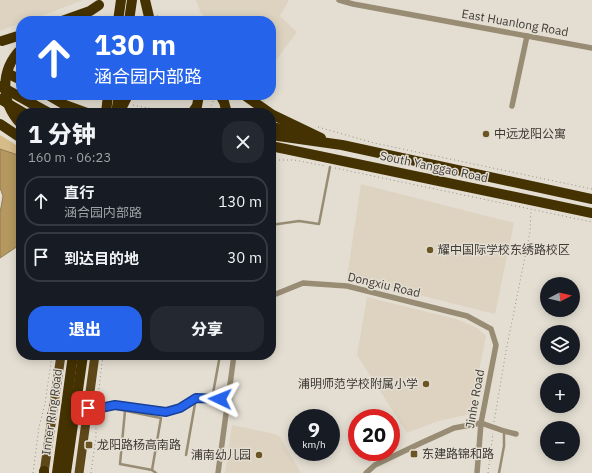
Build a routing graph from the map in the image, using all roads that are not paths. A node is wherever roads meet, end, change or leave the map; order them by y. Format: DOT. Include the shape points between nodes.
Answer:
graph roads {
  1 [pos="117,0"];
  2 [pos="121,0"];
  3 [pos="133,0"];
  4 [pos="145,0"];
  5 [pos="339,0"];
  6 [pos="101,2"];
  7 [pos="76,16"];
  8 [pos="88,16"];
  9 [pos="115,16"];
  10 [pos="119,16"];
  11 [pos="131,16"];
  12 [pos="149,16"];
  13 [pos="527,36"];
  14 [pos="16,37"];
  15 [pos="1,42"];
  16 [pos="592,48"];
  17 [pos="16,54"];
  18 [pos="0,70"];
  19 [pos="16,78"];
  20 [pos="0,86"];
  21 [pos="16,95"];
  22 [pos="0,99"];
  23 [pos="26,100"];
  24 [pos="57,100"];
  25 [pos="251,100"];
  26 [pos="512,106"];
  27 [pos="16,108"];
  28 [pos="40,108"];
  29 [pos="74,108"];
  30 [pos="263,108"];
  31 [pos="276,116"];
  32 [pos="16,120"];
  33 [pos="0,124"];
  34 [pos="276,128"];
  35 [pos="16,135"];
  36 [pos="276,136"];
  37 [pos="342,145"];
  38 [pos="276,147"];
  39 [pos="276,153"];
  40 [pos="310,154"];
  41 [pos="330,167"];
  42 [pos="592,199"];
  43 [pos="592,213"];
  44 [pos="276,224"];
  45 [pos="276,294"];
  46 [pos="490,329"];
  47 [pos="60,360"];
  48 [pos="72,360"];
  49 [pos="82,360"];
  50 [pos="95,360"];
  51 [pos="219,360"];
  52 [pos="233,360"];
  53 [pos="196,398"];
  54 [pos="212,398"];
  55 [pos="228,399"];
  56 [pos="107,407"];
  57 [pos="92,408"];
  58 [pos="125,411"];
  59 [pos="481,423"];
  60 [pos="504,431"];
  61 [pos="516,434"];
  62 [pos="186,455"];
  63 [pos="152,470"];
  64 [pos="44,472"];
  65 [pos="57,473"];
  66 [pos="66,473"];
  67 [pos="79,473"];
  68 [pos="156,473"];
  69 [pos="218,473"];
  70 [pos="366,473"];
  71 [pos="477,473"];
  72 [pos="499,473"];
  1 -- 9 [label="main road"];
  2 -- 10 [label="highway"];
  3 -- 11 [label="highway"];
  4 -- 12 [label="highway"];
  5 -- 13 [label="street, East Huanlong Road"];
  6 -- 7 [label="highway" via="90,11"];
  6 -- 8 [label="highway"];
  13 -- 16 [label="street, East Huanlong Road"];
  13 -- 26 [label="street"];
  14 -- 15 [label="highway, bridge"];
  17 -- 32 [label="highway, bridge" via="6,68 2,88 4,100"];
  18 -- 19 [label="highway, bridge"];
  20 -- 21 [label="highway"];
  22 -- 27 [label="highway"];
  23 -- 28 [label="highway"];
  24 -- 29 [label="highway"];
  25 -- 30 [label="highway"];
  31 -- 37 [label="highway"];
  33 -- 35 [label="highway"];
  34 -- 37 [label="highway"];
  36 -- 37 [label="highway, South Yanggao Road"];
  37 -- 42 [label="highway, South Yanggao Road"];
  38 -- 40 [label="highway, South Yanggao Road"];
  39 -- 40 [label="highway"];
  40 -- 43 [label="highway, South Yanggao Road"];
  41 -- 44 [label="lane" via="319,224 299,221"];
  45 -- 46 [label="street, Dongxiu Road" via="303,283 347,286 467,316"];
  46 -- 59 [label="street, Jinhe Road" via="496,345"];
  47 -- 64 [label="main road"];
  48 -- 65 [label="highway, Inner Ring Road"];
  49 -- 66 [label="highway, Inner Ring Road"];
  50 -- 57 [label="main road"];
  51 -- 54 [label="lane"];
  52 -- 55 [label="street"];
  53 -- 54 [label="lane"];
  53 -- 56 [label="lane" via="180,408 166,412 115,405"];
  53 -- 62 [label="lane"];
  54 -- 55 [label="lane"];
  55 -- 69 [label="street"];
  56 -- 57 [label="lane"];
  56 -- 58 [label="lane"];
  57 -- 67 [label="main road"];
  58 -- 63 [label="lane" via="120,464"];
  58 -- 63 [label="lane" via="161,418"];
  59 -- 60 [label="street"];
  59 -- 70 [label="street" via="454,428 375,465"];
  59 -- 71 [label="street, Jinhe Road"];
  60 -- 61 [label="street"];
  60 -- 72 [label="lane"];
  63 -- 68 [label="lane"];
}
